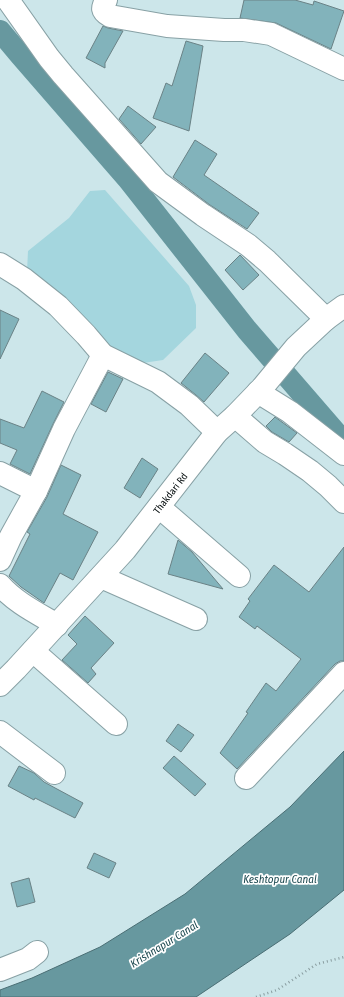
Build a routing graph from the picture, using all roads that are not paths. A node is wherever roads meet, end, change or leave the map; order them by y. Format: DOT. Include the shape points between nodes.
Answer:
graph roads {
  1 [pos="8,0"];
  2 [pos="106,0"];
  3 [pos="344,69"];
  4 [pos="0,264"];
  5 [pos="344,306"];
  6 [pos="326,319"];
  7 [pos="103,355"];
  8 [pos="260,390"];
  9 [pos="235,416"];
  10 [pos="217,432"];
  11 [pos="344,454"];
  12 [pos="0,473"];
  13 [pos="36,491"];
  14 [pos="344,502"];
  15 [pos="159,507"];
  16 [pos="0,560"];
  17 [pos="240,576"];
  18 [pos="101,577"];
  19 [pos="0,585"];
  20 [pos="196,619"];
  21 [pos="57,625"];
  22 [pos="33,651"];
  23 [pos="344,673"];
  24 [pos="0,685"];
  25 [pos="116,724"];
  26 [pos="0,732"];
  27 [pos="54,773"];
  28 [pos="246,778"];
  29 [pos="37,952"];
  30 [pos="0,970"];
  1 -- 6 [label="street" via="58,70 158,182 248,245"];
  2 -- 3 [label="street" via="103,10 110,16 167,26 271,34"];
  4 -- 7 [label="street" via="58,306"];
  5 -- 6 [label="street, Thakdari Rd"];
  6 -- 8 [label="street, Thakdari Rd" via="296,347"];
  7 -- 10 [label="street" via="158,382 189,405"];
  7 -- 13 [label="street" via="64,429"];
  8 -- 9 [label="street, Thakdari Rd"];
  8 -- 11 [label="street"];
  9 -- 10 [label="street, Thakdari Rd"];
  9 -- 14 [label="street" via="265,442 310,471"];
  10 -- 15 [label="street, Thakdari Rd"];
  12 -- 13 [label="street"];
  13 -- 16 [label="street"];
  15 -- 17 [label="street"];
  15 -- 18 [label="street, Thakdari Rd"];
  18 -- 20 [label="street"];
  18 -- 21 [label="street, Thakdari Rd"];
  19 -- 21 [label="street" via="29,609"];
  21 -- 22 [label="street, Thakdari Rd"];
  22 -- 24 [label="street, Thakdari Rd"];
  22 -- 25 [label="street"];
  23 -- 28 [label="street"];
  26 -- 27 [label="street"];
  29 -- 30 [label="street" via="28,959"];
}
